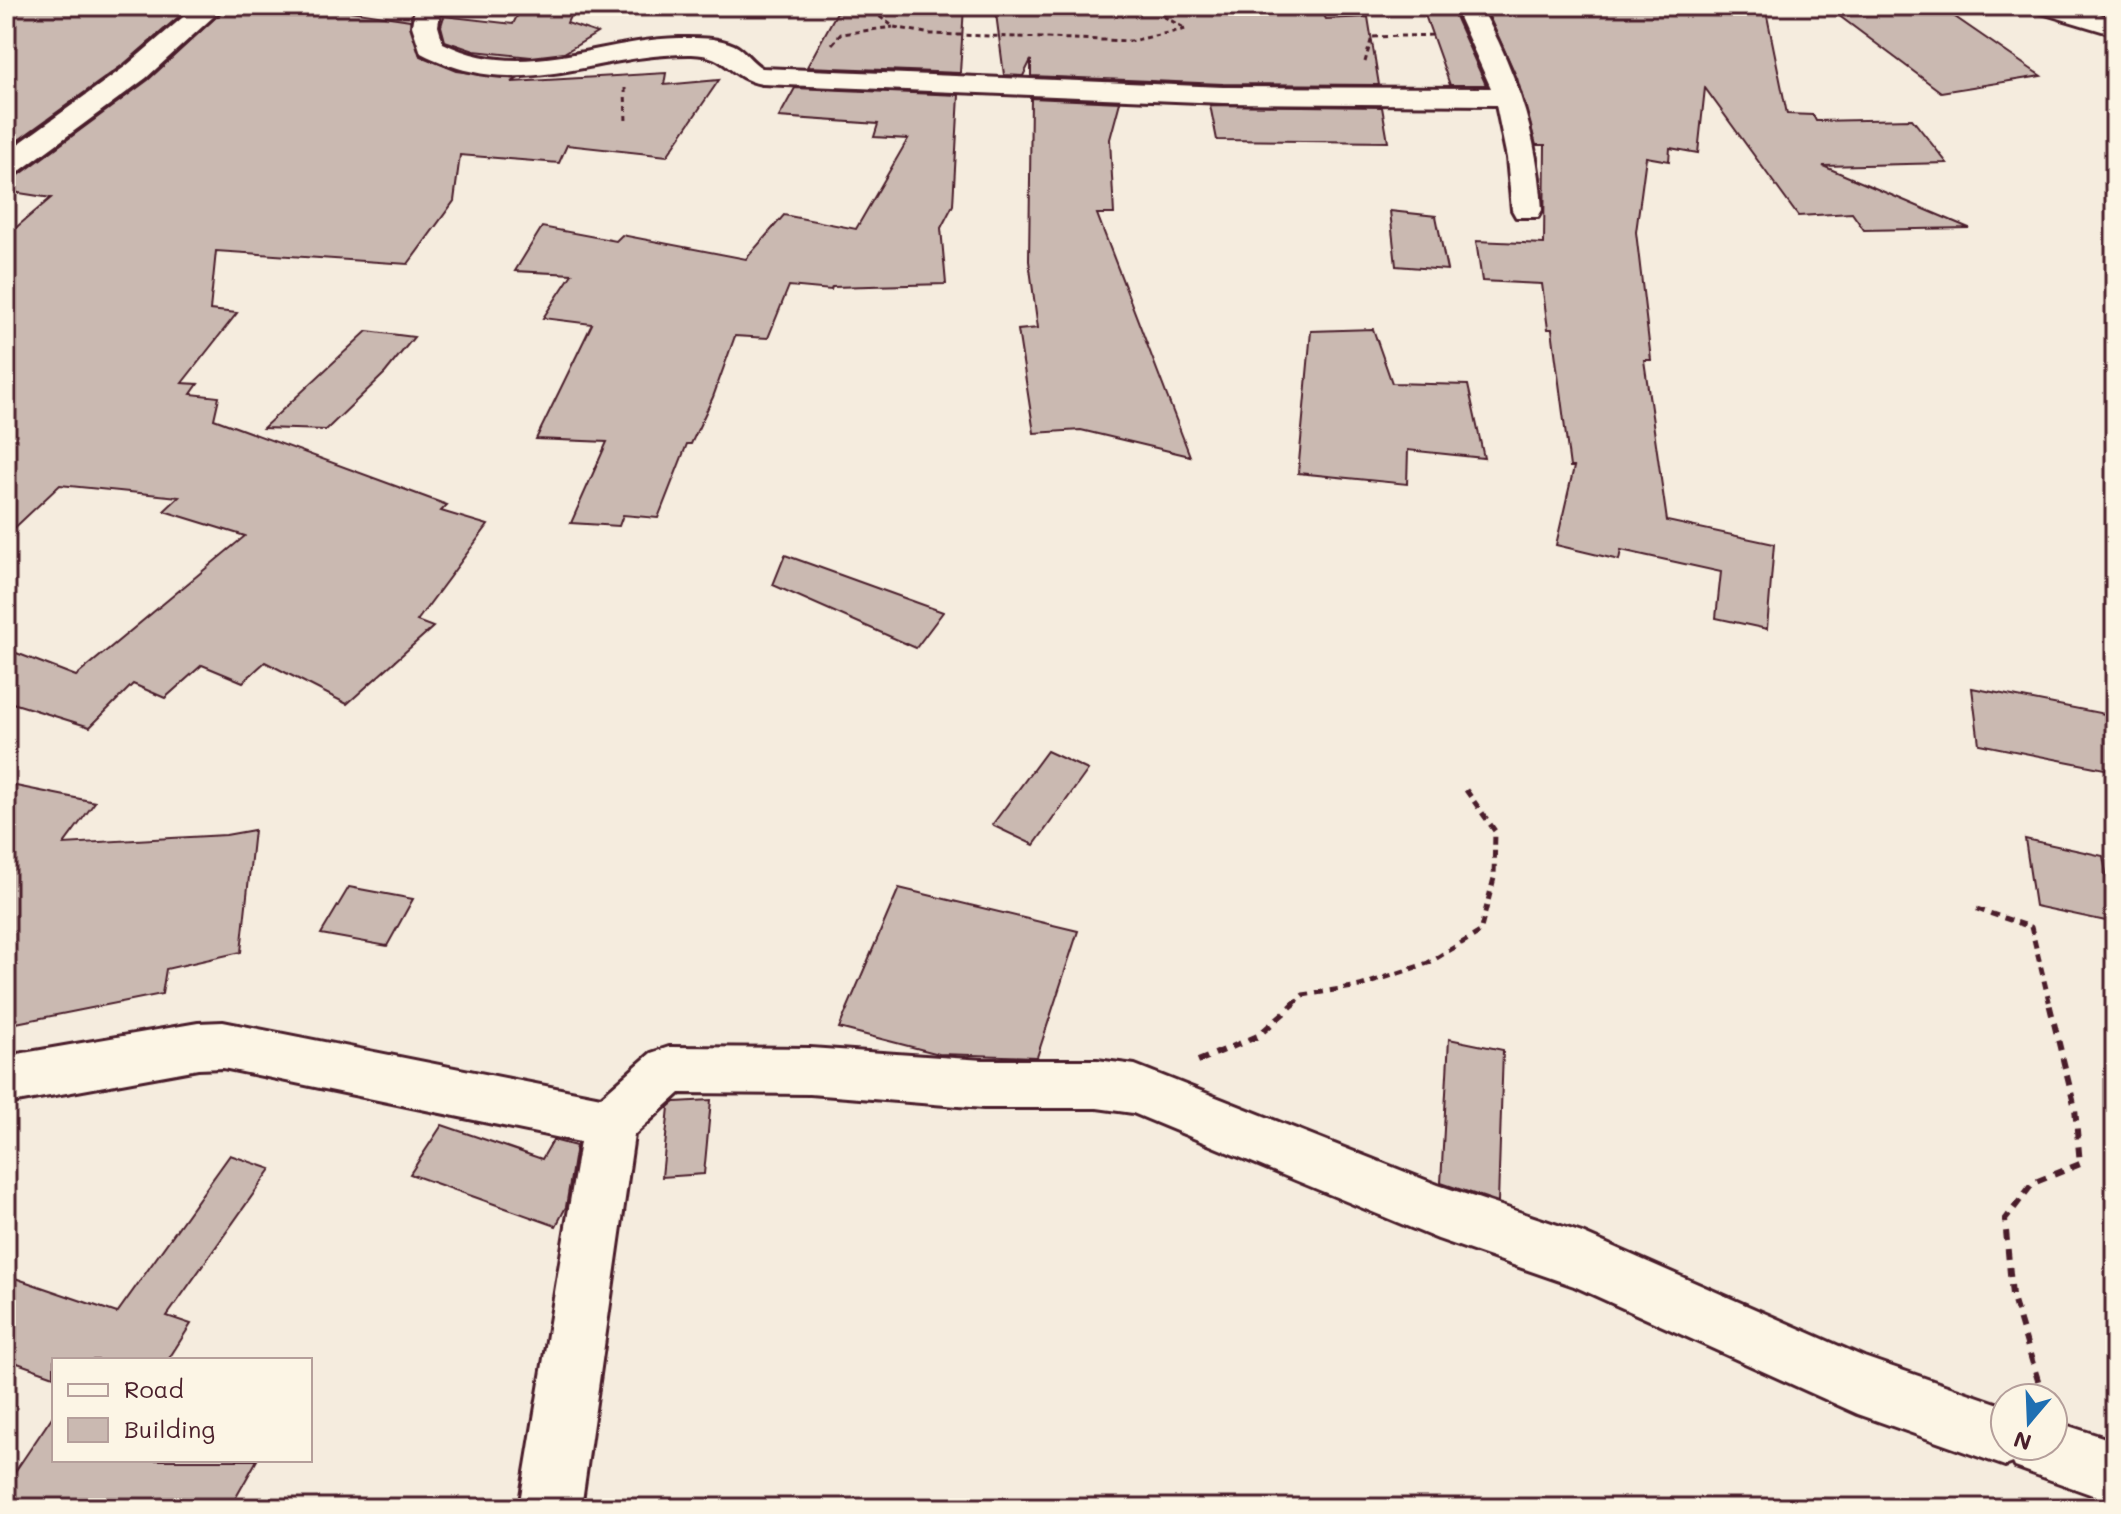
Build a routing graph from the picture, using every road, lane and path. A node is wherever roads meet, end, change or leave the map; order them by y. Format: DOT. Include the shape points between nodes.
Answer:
graph roads {
  1 [pos="212,6"];
  2 [pos="428,6"];
  3 [pos="865,6"];
  4 [pos="1172,6"];
  5 [pos="1467,6"];
  6 [pos="2047,6"];
  7 [pos="2115,27"];
  8 [pos="1482,34"];
  9 [pos="1363,66"];
  10 [pos="1506,97"];
  11 [pos="6,167"];
  12 [pos="1527,210"];
  13 [pos="1466,790"];
  14 [pos="1977,909"];
  15 [pos="14,1088"];
  16 [pos="1135,1089"];
  17 [pos="609,1123"];
  18 [pos="2038,1382"];
  19 [pos="1989,1430"];
  20 [pos="2069,1457"];
  21 [pos="2115,1472"];
  22 [pos="550,1508"];
  1 -- 11 [label="street" via="136,72"];
  2 -- 10 [label="street" via="425,26 431,47 451,59 511,72 624,51 689,46 722,50 744,71 762,76 1208,94"];
  3 -- 4 [label="path" via="894,27 931,34 1131,41 1186,29 1163,16"];
  5 -- 8 [label="street"];
  6 -- 7 [label="street"];
  8 -- 9 [label="path" via="1372,37"];
  8 -- 10 [label="street"];
  10 -- 12 [label="street" via="1524,163"];
  13 -- 16 [label="path" via="1495,831 1494,878 1480,932 1428,963 1360,986 1303,995 1258,1036"];
  14 -- 18 [label="path" via="2031,927 2075,1108 2080,1164 2033,1183 2005,1220 2012,1295"];
  15 -- 17 [label="street" via="198,1046 223,1045"];
  16 -- 17 [label="street" via="810,1071 669,1070"];
  16 -- 19 [label="street" via="1438,1212 1582,1261 1858,1384"];
  17 -- 22 [label="street"];
  20 -- 21 [label="street"];
}
